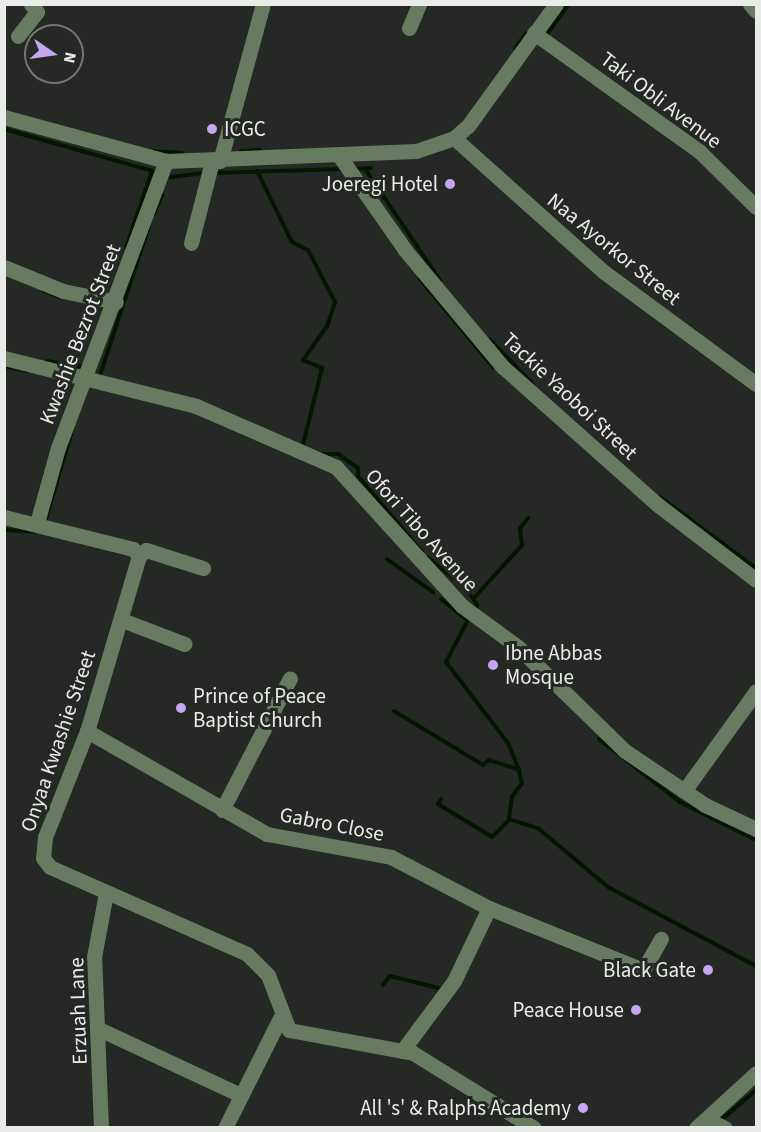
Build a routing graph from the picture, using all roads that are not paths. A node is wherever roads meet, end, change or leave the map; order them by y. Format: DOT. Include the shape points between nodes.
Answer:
graph roads {
  1 [pos="31,4"];
  2 [pos="263,4"];
  3 [pos="419,4"];
  4 [pos="556,4"];
  5 [pos="750,4"];
  6 [pos="756,11"];
  7 [pos="409,28"];
  8 [pos="534,33"];
  9 [pos="18,36"];
  10 [pos="4,117"];
  11 [pos="454,138"];
  12 [pos="340,157"];
  13 [pos="166,161"];
  14 [pos="216,161"];
  15 [pos="756,207"];
  16 [pos="191,243"];
  17 [pos="4,267"];
  18 [pos="116,302"];
  19 [pos="4,358"];
  20 [pos="88,376"];
  21 [pos="756,384"];
  22 [pos="4,517"];
  23 [pos="37,523"];
  24 [pos="140,556"];
  25 [pos="203,568"];
  26 [pos="756,580"];
  27 [pos="122,620"];
  28 [pos="185,644"];
  29 [pos="290,678"];
  30 [pos="756,692"];
  31 [pos="87,731"];
  32 [pos="684,791"];
  33 [pos="222,810"];
  34 [pos="756,829"];
  35 [pos="106,893"];
  36 [pos="489,908"];
  37 [pos="661,939"];
  38 [pos="280,1018"];
  39 [pos="101,1030"];
  40 [pos="402,1051"];
  41 [pos="756,1073"];
  42 [pos="238,1094"];
  43 [pos="703,1124"];
  44 [pos="101,1128"];
  45 [pos="225,1128"];
  46 [pos="534,1128"];
  47 [pos="724,1128"];
  1 -- 9 [label="street" via="37,12"];
  2 -- 14 [label="street"];
  3 -- 7 [label="street"];
  4 -- 8 [label="street"];
  5 -- 6 [label="street"];
  8 -- 11 [label="street" via="480,113"];
  8 -- 15 [label="street, Taki Obli Avenue" via="699,151"];
  10 -- 13 [label="street"];
  11 -- 12 [label="street" via="416,151"];
  11 -- 21 [label="street, Naa Ayorkor Street" via="604,272"];
  12 -- 14 [label="street"];
  12 -- 26 [label="street, Tackie Yaoboi Street" via="405,250 503,367 658,505"];
  13 -- 14 [label="street"];
  13 -- 18 [label="street, Kwashie Bezrot Street"];
  14 -- 16 [label="street"];
  17 -- 18 [label="street" via="63,291"];
  18 -- 20 [label="street, Kwashie Bezrot Street"];
  19 -- 20 [label="street, Ofori Tibo Avenue"];
  20 -- 23 [label="street, Kwashie Bezrot Street" via="58,448"];
  20 -- 32 [label="street, Ofori Tibo Avenue" via="196,406 322,462 348,479 472,613 528,656 625,751"];
  22 -- 23 [label="street"];
  23 -- 24 [label="street" via="133,549"];
  24 -- 25 [label="street" via="146,550"];
  24 -- 27 [label="street, Onyaa Kwashie Street"];
  27 -- 28 [label="street"];
  27 -- 31 [label="street, Onyaa Kwashie Street"];
  29 -- 33 [label="street"];
  30 -- 32 [label="street"];
  31 -- 33 [label="street, Gabro Close"];
  31 -- 35 [label="street, Onyaa Kwashie Street" via="42,848 50,867"];
  32 -- 34 [label="street, Ofori Tibo Avenue"];
  33 -- 36 [label="street, Gabro Close" via="267,834 391,857"];
  35 -- 38 [label="street, Onyaa Kwashie Street" via="247,954 268,975"];
  35 -- 39 [label="street, Erzuah Lane" via="94,957"];
  36 -- 37 [label="street, Gabro Close" via="643,970"];
  36 -- 40 [label="street" via="454,981"];
  38 -- 40 [label="street" via="299,1034"];
  38 -- 42 [label="street"];
  39 -- 42 [label="street"];
  39 -- 44 [label="street, Erzuah Lane"];
  40 -- 46 [label="street" via="423,1057"];
  41 -- 43 [label="street"];
  42 -- 45 [label="street"];
  43 -- 47 [label="street"];
}
